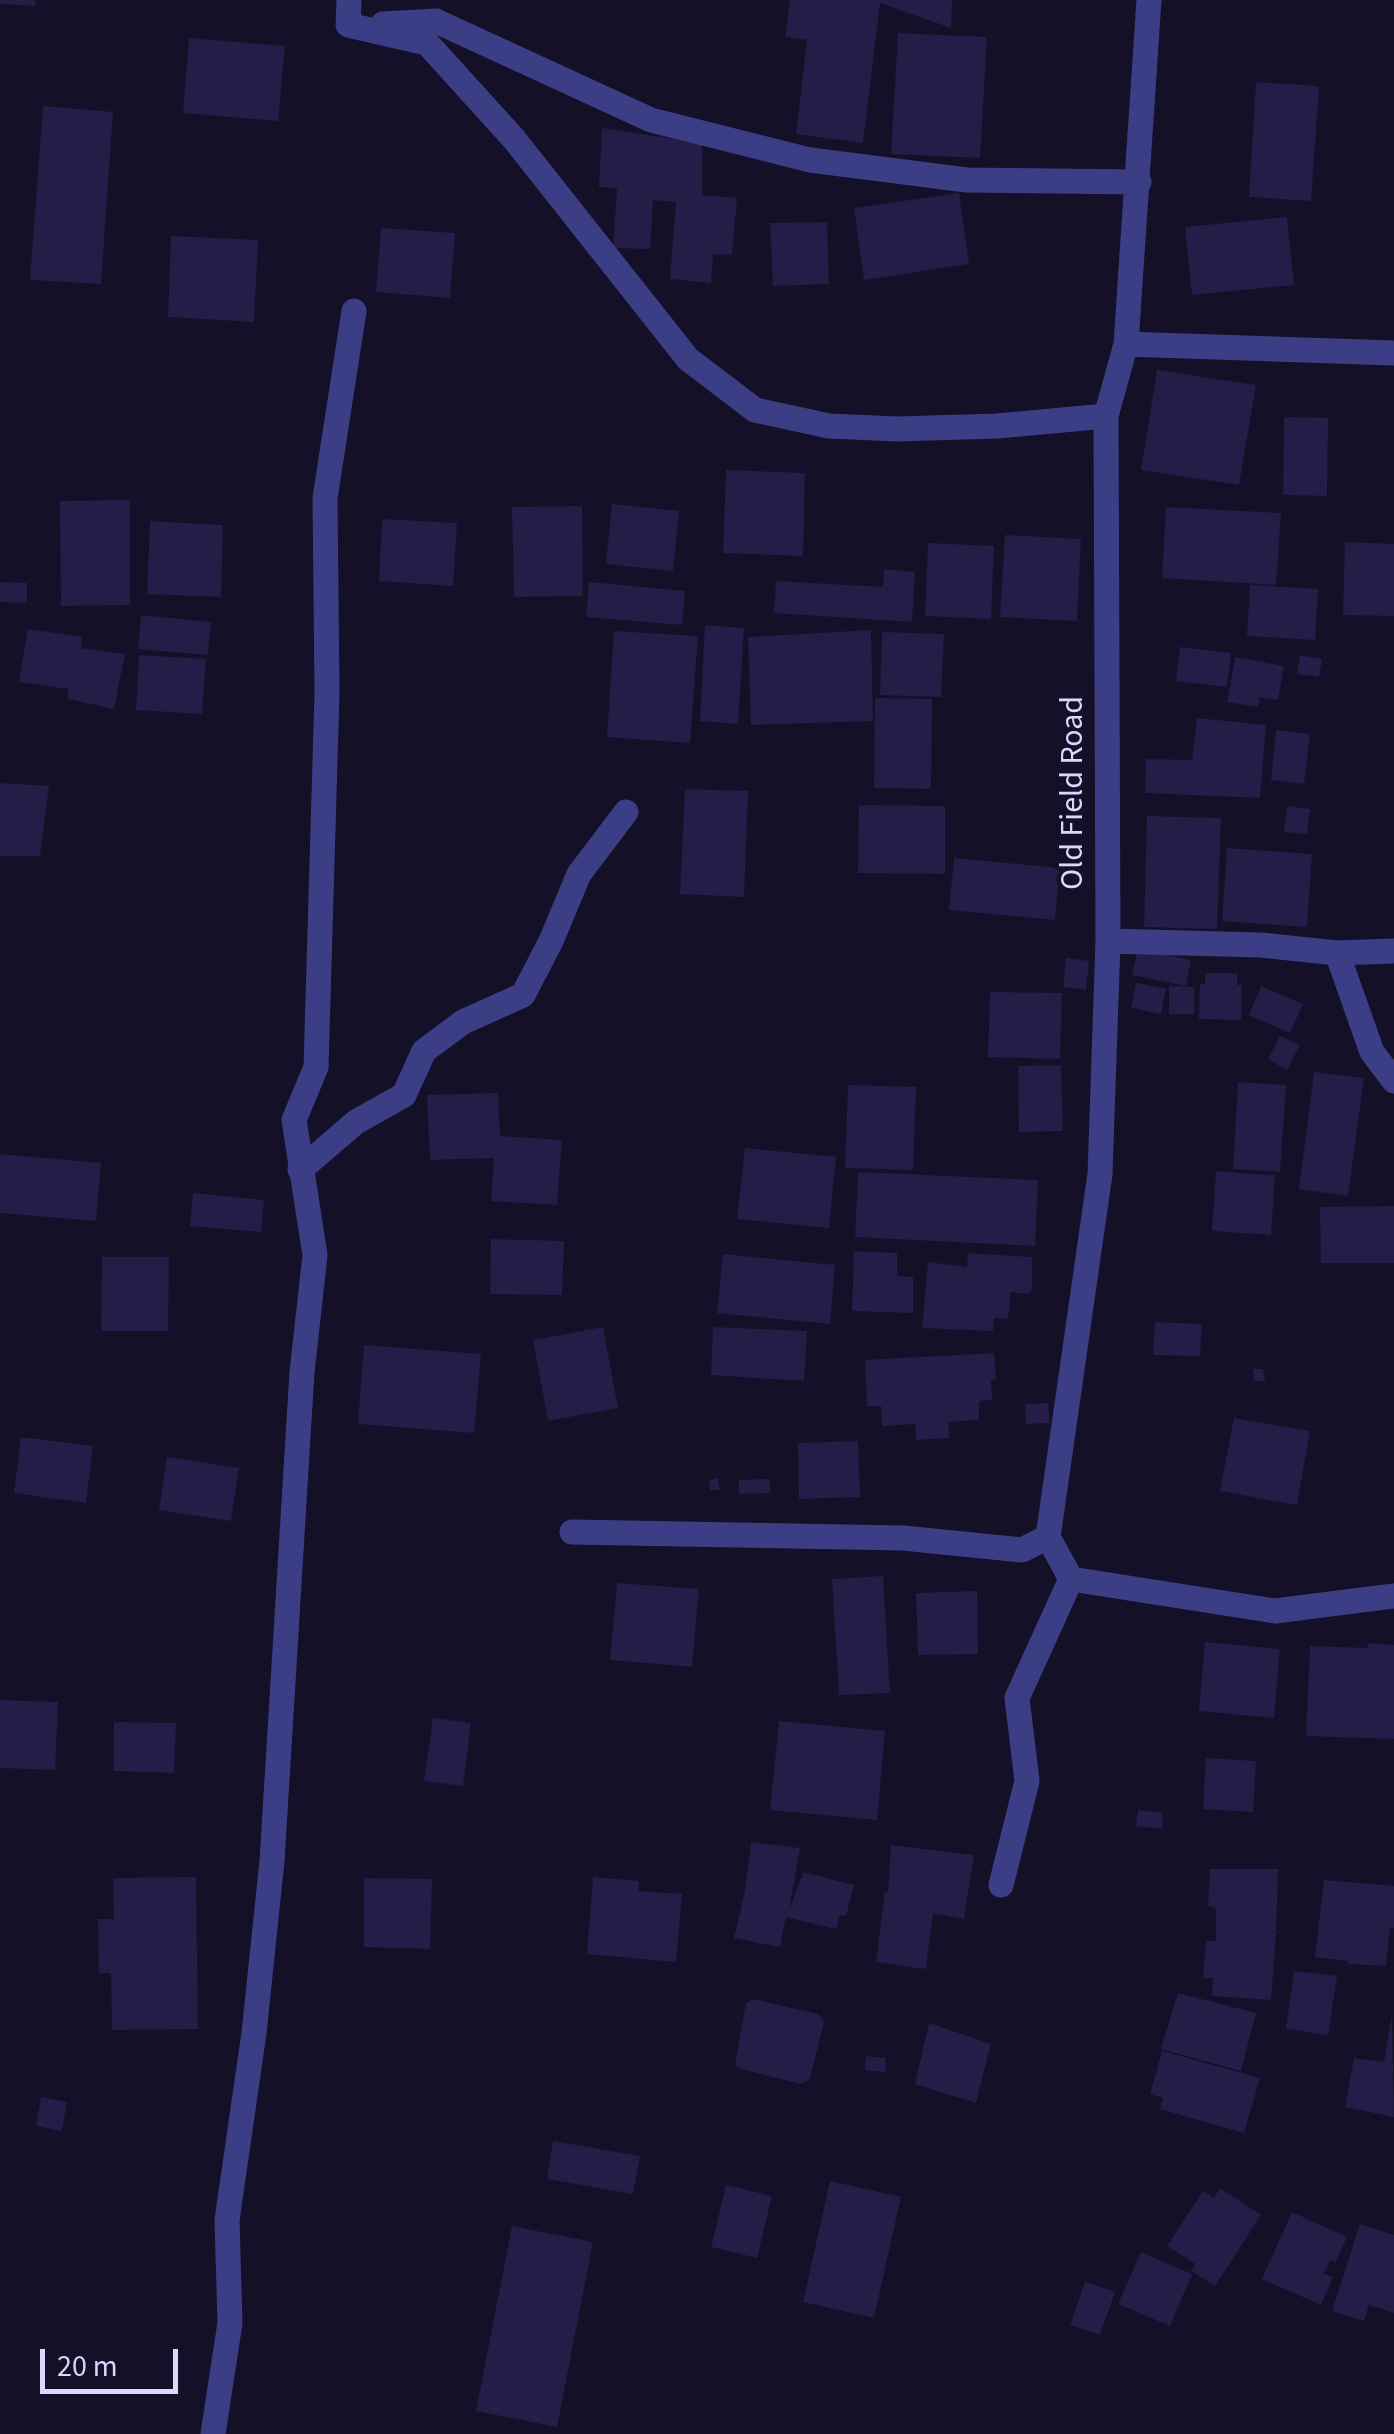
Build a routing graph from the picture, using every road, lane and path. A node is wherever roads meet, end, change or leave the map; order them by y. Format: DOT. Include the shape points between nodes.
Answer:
graph roads {
  1 [pos="1148,0"];
  2 [pos="348,13"];
  3 [pos="1139,182"];
  4 [pos="354,311"];
  5 [pos="1126,344"];
  6 [pos="1394,353"];
  7 [pos="1106,416"];
  8 [pos="626,812"];
  9 [pos="1108,941"];
  10 [pos="1394,951"];
  11 [pos="1338,953"];
  12 [pos="1394,1081"];
  13 [pos="300,1170"];
  14 [pos="572,1532"];
  15 [pos="1048,1537"];
  16 [pos="1071,1579"];
  17 [pos="1394,1596"];
  18 [pos="1001,1886"];
  19 [pos="213,2434"];
  1 -- 3 [label="street, Old Field Road"];
  2 -- 3 [label="street" via="436,22 650,120 810,160 967,180"];
  2 -- 7 [label="street" via="427,44 514,139 688,359 755,410 828,426 898,428"];
  3 -- 5 [label="street, Old Field Road"];
  4 -- 13 [label="street" via="325,498 316,1066 294,1120"];
  5 -- 6 [label="street"];
  5 -- 7 [label="street, Old Field Road"];
  7 -- 9 [label="street, Old Field Road"];
  8 -- 13 [label="street" via="579,874 523,995 463,1022 424,1051 404,1095 356,1122"];
  9 -- 11 [label="street"];
  9 -- 15 [label="street, Old Field Road" via="1100,1174"];
  10 -- 11 [label="street"];
  11 -- 12 [label="street" via="1372,1052"];
  13 -- 19 [label="street" via="315,1255 272,1861 227,2220 230,2323"];
  14 -- 15 [label="street" via="903,1538 1022,1550"];
  15 -- 16 [label="street"];
  16 -- 17 [label="street" via="1275,1611"];
  16 -- 18 [label="street" via="1017,1698 1027,1781"];
}
